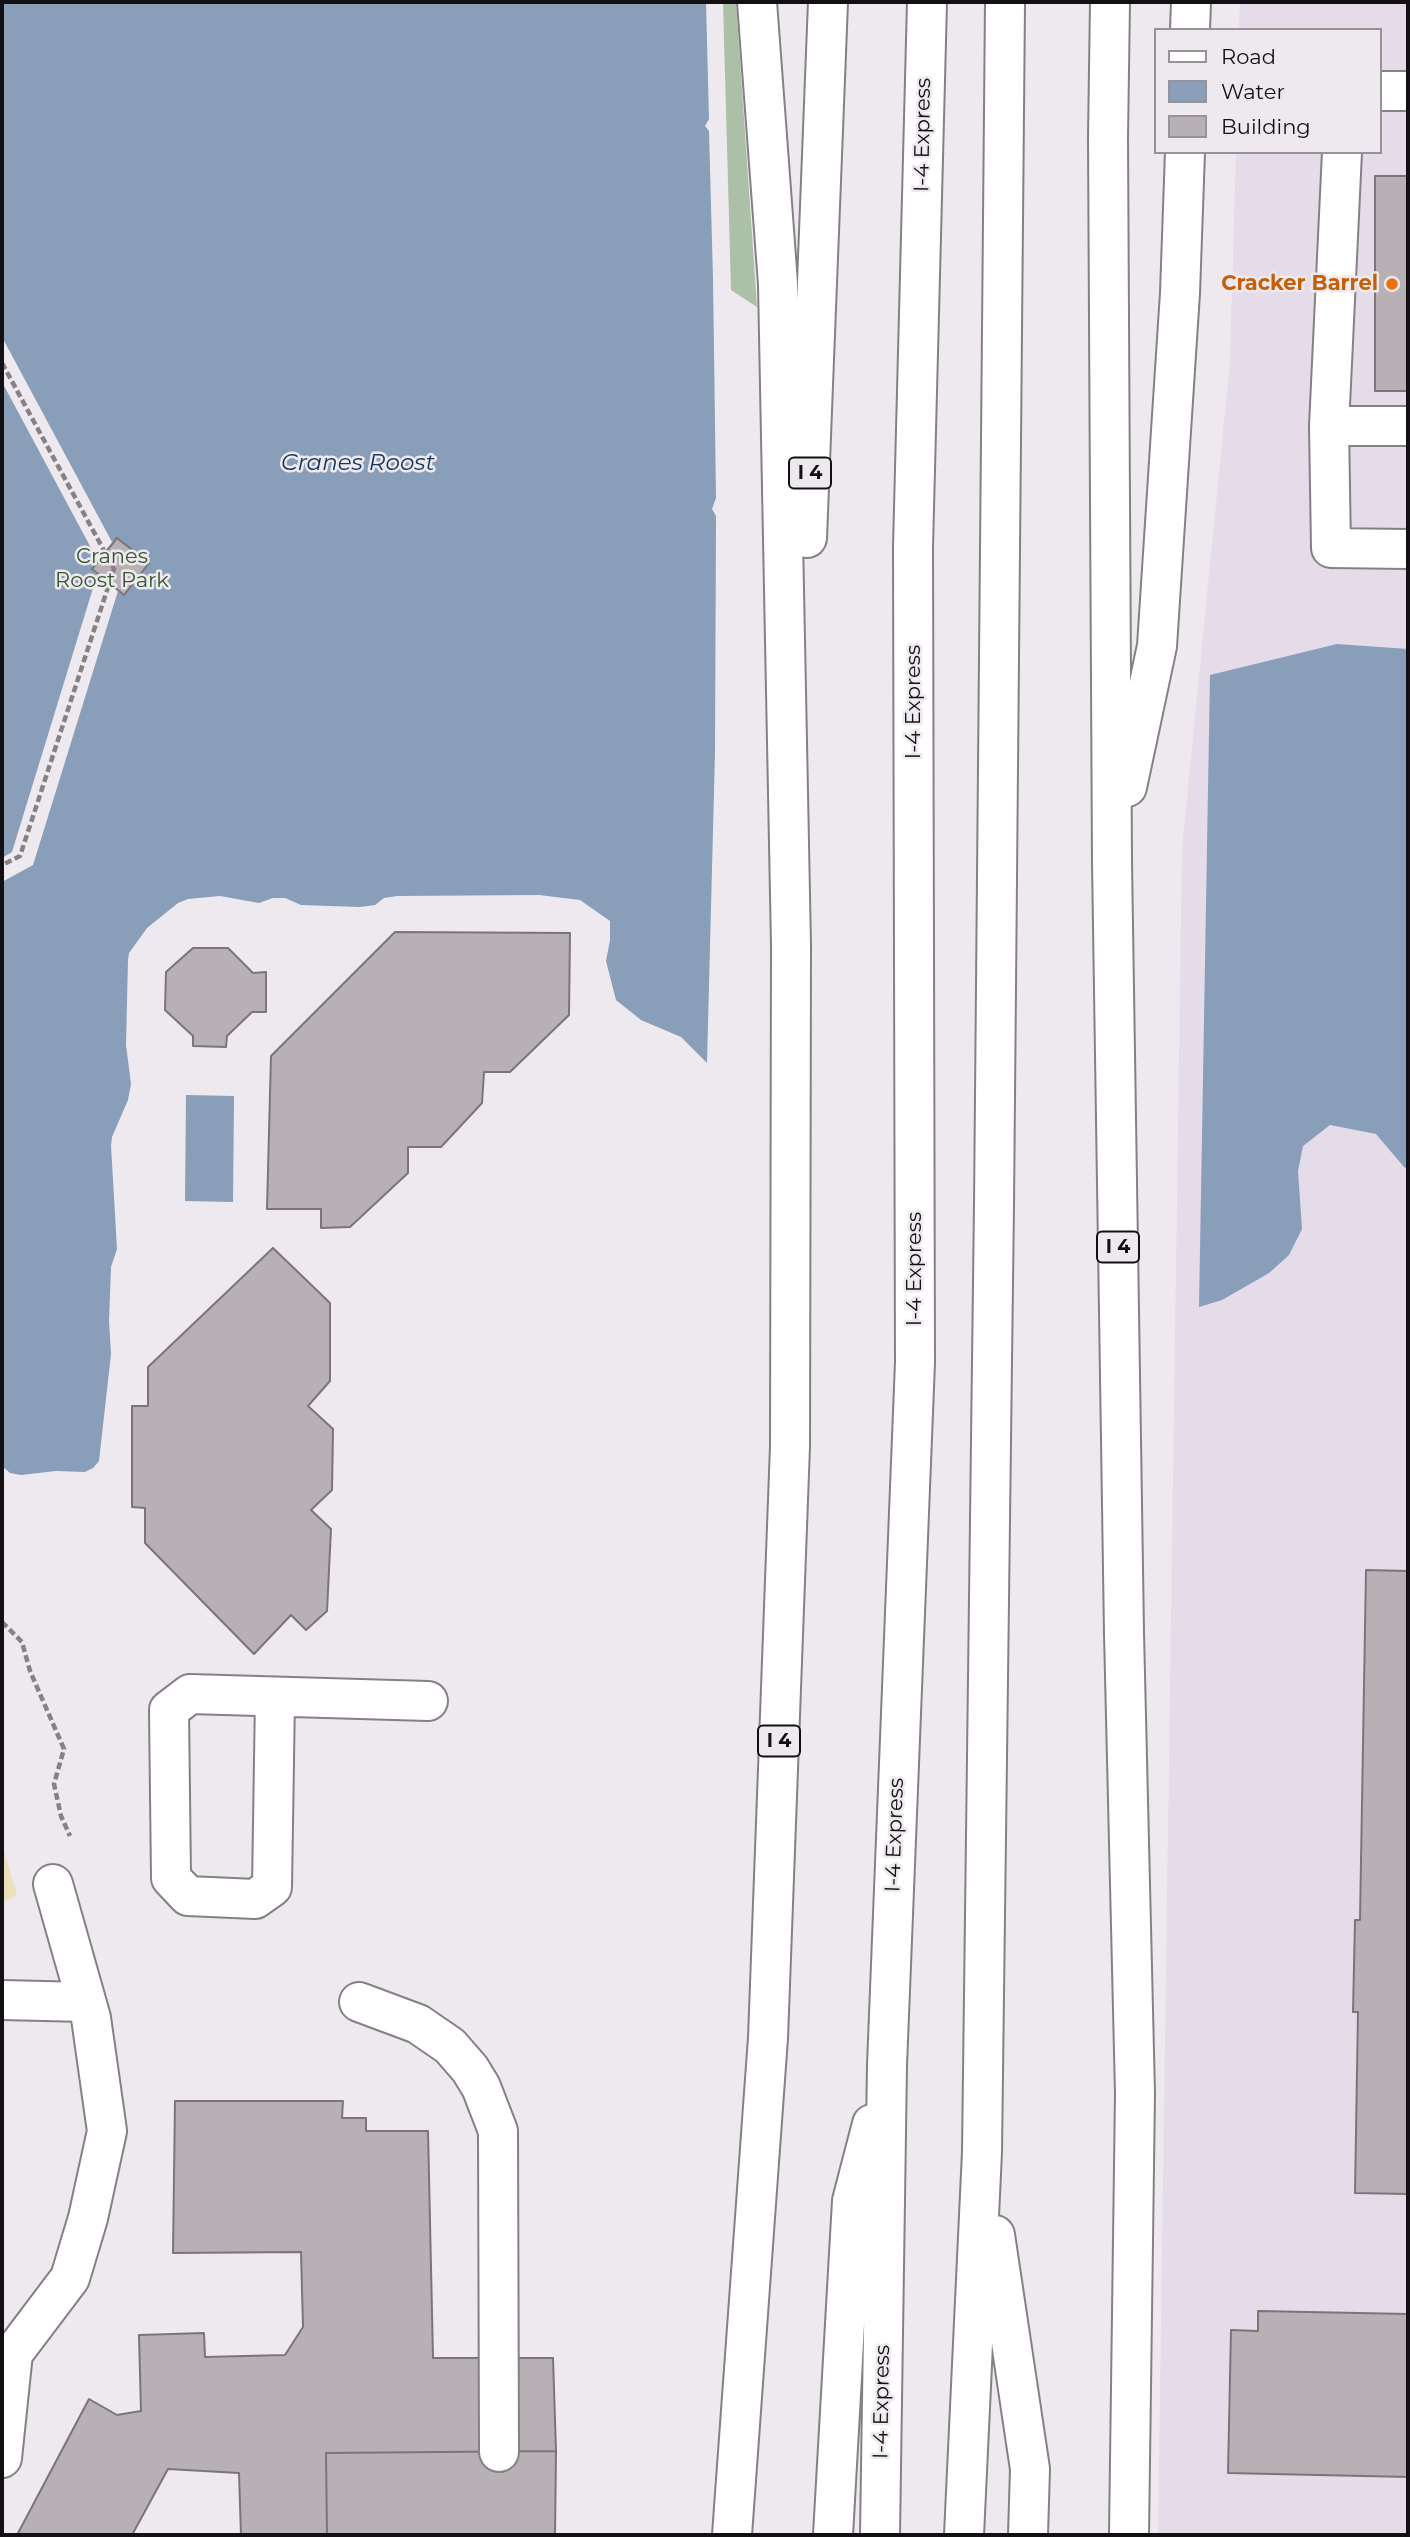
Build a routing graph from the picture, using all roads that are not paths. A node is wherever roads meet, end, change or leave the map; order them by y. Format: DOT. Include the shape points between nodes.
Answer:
graph roads {
  1 [pos="757,2"];
  2 [pos="828,2"];
  3 [pos="927,2"];
  4 [pos="1004,2"];
  5 [pos="1110,2"];
  6 [pos="1191,2"];
  7 [pos="1190,28"];
  8 [pos="1382,91"];
  9 [pos="1408,91"];
  10 [pos="1185,154"];
  11 [pos="1342,154"];
  12 [pos="1329,426"];
  13 [pos="1408,426"];
  14 [pos="1408,550"];
  15 [pos="1112,861"];
  16 [pos="792,945"];
  17 [pos="275,1697"];
  18 [pos="428,1701"];
  19 [pos="53,1884"];
  20 [pos="2,2000"];
  21 [pos="86,2001"];
  22 [pos="359,2002"];
  23 [pos="887,2065"];
  24 [pos="982,2152"];
  25 [pos="7,2360"];
  26 [pos="499,2452"];
  27 [pos="2,2458"];
  28 [pos="732,2535"];
  29 [pos="833,2535"];
  30 [pos="880,2535"];
  31 [pos="964,2535"];
  32 [pos="1028,2535"];
  33 [pos="1129,2535"];
  1 -- 16 [label="main road" via="778,284"];
  2 -- 16 [label="main road, I 4"];
  3 -- 23 [label="main road, I-4 Express" via="913,547 915,1363"];
  4 -- 24 [label="main road"];
  5 -- 15 [label="main road, I 4"];
  6 -- 7 [label="main road"];
  8 -- 9 [label="main road"];
  10 -- 15 [label="main road" via="1157,646"];
  11 -- 12 [label="main road"];
  12 -- 13 [label="main road"];
  12 -- 14 [label="main road" via="1331,548"];
  15 -- 33 [label="main road, I 4" via="1135,2093"];
  16 -- 28 [label="main road, I 4" via="790,1446 782,1680 768,2038"];
  17 -- 17 [label="main road" via="190,1694 169,1710 171,1878 188,1896 255,1899 272,1887"];
  17 -- 18 [label="main road"];
  19 -- 21 [label="main road"];
  20 -- 21 [label="main road"];
  21 -- 25 [label="main road" via="107,2131 88,2218 69,2278"];
  22 -- 26 [label="main road" via="418,2024 450,2046 481,2087 498,2130"];
  23 -- 29 [label="main road" via="852,2201"];
  23 -- 30 [label="main road, I-4 Express"];
  24 -- 31 [label="main road"];
  24 -- 32 [label="main road" via="1030,2469"];
  25 -- 27 [label="main road"];
}
